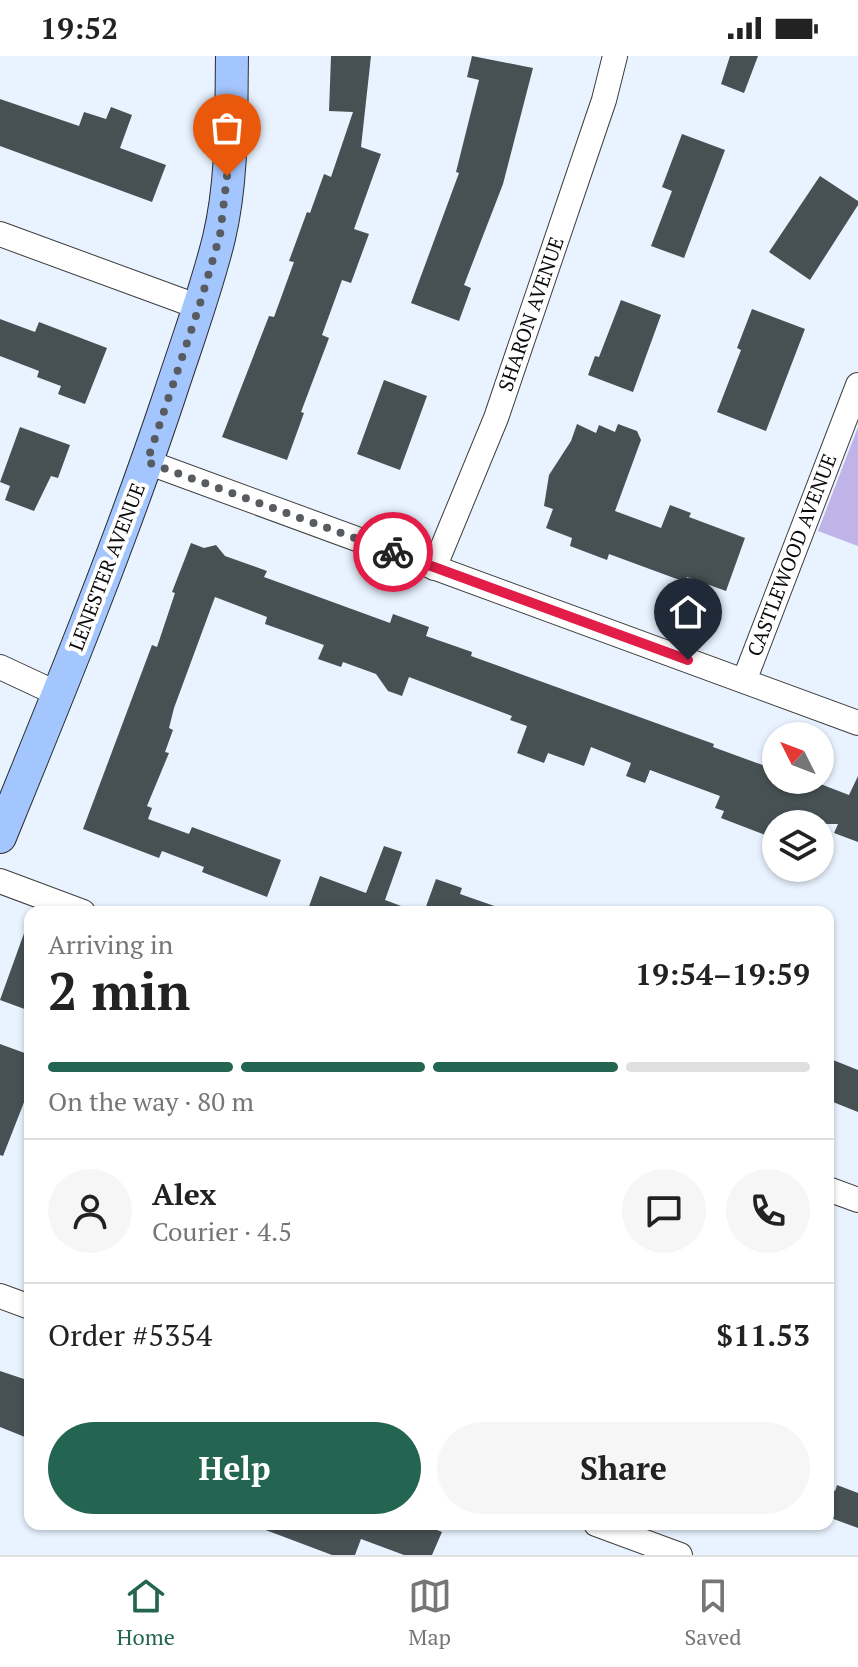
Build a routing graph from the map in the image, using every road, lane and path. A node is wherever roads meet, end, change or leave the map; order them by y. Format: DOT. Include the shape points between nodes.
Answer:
graph roads {
  1 [pos="232,56"];
  2 [pos="615,56"];
  3 [pos="0,234"];
  4 [pos="199,307"];
  5 [pos="858,385"];
  6 [pos="147,462"];
  7 [pos="434,568"];
  8 [pos="0,667"];
  9 [pos="744,681"];
  10 [pos="58,694"];
  11 [pos="858,723"];
  12 [pos="0,837"];
  13 [pos="0,881"];
  14 [pos="67,906"];
  15 [pos="834,1191"];
  16 [pos="858,1200"];
  17 [pos="0,1296"];
  18 [pos="24,1305"];
  19 [pos="612,1530"];
  20 [pos="680,1555"];
  1 -- 4 [label="street, LENESTER AVENUE" via="231,147 222,221"];
  2 -- 7 [label="street, SHARON AVENUE" via="496,418"];
  3 -- 4 [label="street"];
  4 -- 6 [label="street, LENESTER AVENUE"];
  5 -- 9 [label="street, CASTLEWOOD AVENUE"];
  6 -- 7 [label="street"];
  6 -- 10 [label="street, LENESTER AVENUE"];
  7 -- 9 [label="street"];
  8 -- 10 [label="street"];
  9 -- 11 [label="street"];
  10 -- 12 [label="street, LENESTER AVENUE"];
  13 -- 14 [label="street"];
  15 -- 16 [label="street"];
  17 -- 18 [label="street"];
  19 -- 20 [label="street"];
}
